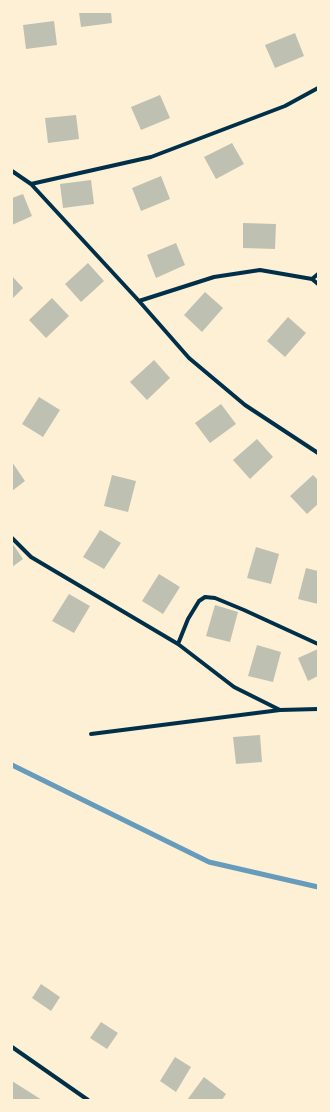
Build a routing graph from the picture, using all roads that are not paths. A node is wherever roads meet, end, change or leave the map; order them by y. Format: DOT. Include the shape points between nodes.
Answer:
graph roads {
  1 [pos="318,88"];
  2 [pos="12,171"];
  3 [pos="31,184"];
  4 [pos="318,274"];
  5 [pos="312,279"];
  6 [pos="318,284"];
  7 [pos="140,302"];
  8 [pos="318,454"];
  9 [pos="12,538"];
  10 [pos="178,644"];
  11 [pos="318,644"];
  12 [pos="318,709"];
  13 [pos="280,710"];
  14 [pos="91,734"];
  15 [pos="12,1047"];
  16 [pos="88,1100"];
  1 -- 3 [label="street" via="285,106 151,157"];
  2 -- 3 [label="street"];
  3 -- 7 [label="street"];
  4 -- 5 [label="street"];
  5 -- 6 [label="street"];
  5 -- 7 [label="street" via="260,270 214,277"];
  7 -- 8 [label="street" via="189,358 245,405"];
  9 -- 10 [label="street" via="31,557"];
  10 -- 11 [label="street" via="188,619 199,601 205,597 215,598 244,610"];
  10 -- 13 [label="street" via="234,687"];
  12 -- 13 [label="street"];
  13 -- 14 [label="street"];
  15 -- 16 [label="street"];
}
